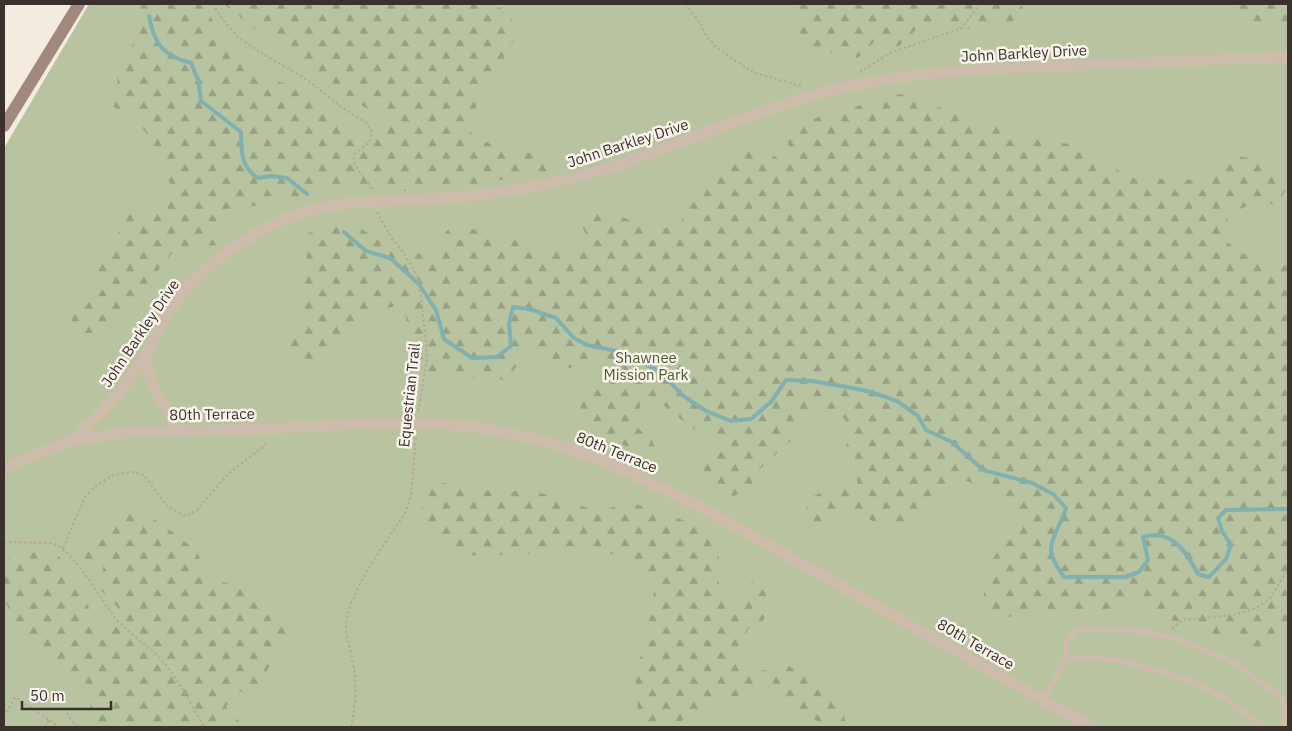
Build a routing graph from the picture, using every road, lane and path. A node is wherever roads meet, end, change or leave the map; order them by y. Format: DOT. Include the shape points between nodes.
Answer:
graph roads {
  1 [pos="79,4"];
  2 [pos="212,4"];
  3 [pos="686,4"];
  4 [pos="980,4"];
  5 [pos="1288,57"];
  6 [pos="856,74"];
  7 [pos="806,87"];
  8 [pos="4,126"];
  9 [pos="376,202"];
  10 [pos="147,350"];
  11 [pos="417,424"];
  12 [pos="268,428"];
  13 [pos="177,430"];
  14 [pos="72,441"];
  15 [pos="4,469"];
  16 [pos="4,542"];
  17 [pos="62,548"];
  18 [pos="1288,569"];
  19 [pos="1165,636"];
  20 [pos="1066,659"];
  21 [pos="1044,700"];
  22 [pos="67,713"];
  23 [pos="4,717"];
  24 [pos="50,720"];
  25 [pos="45,727"];
  26 [pos="59,727"];
  27 [pos="80,727"];
  28 [pos="204,727"];
  29 [pos="351,727"];
  30 [pos="1091,727"];
  31 [pos="1264,727"];
  32 [pos="1282,727"];
  1 -- 8 [label="main road"];
  2 -- 9 [label="path, Equestrian Trail" via="238,37 309,81 365,122 372,131 370,141 353,159 371,185"];
  3 -- 7 [label="path" via="706,36 734,60 756,73"];
  4 -- 6 [label="path" via="962,28 890,53"];
  5 -- 9 [label="street, John Barkley Drive" via="1002,68 898,77 788,102 640,158 538,186 448,198"];
  9 -- 10 [label="street, John Barkley Drive" via="310,210 249,237 198,277 180,297"];
  9 -- 11 [label="path, Equestrian Trail" via="378,213 392,239 419,279 427,359"];
  10 -- 13 [label="street" via="150,380 172,415"];
  10 -- 14 [label="street, John Barkley Drive" via="122,389"];
  11 -- 12 [label="street, 80th Terrace"];
  11 -- 21 [label="street, 80th Terrace" via="480,428 532,438 571,449 629,472 715,514"];
  11 -- 29 [label="path, Equestrian Trail" via="409,503 358,591 349,613 346,628 356,679"];
  12 -- 13 [label="street, 80th Terrace"];
  12 -- 17 [label="path" via="263,447 228,474 197,510 185,516 167,506 144,475 133,472 105,479 85,497"];
  13 -- 14 [label="street, 80th Terrace" via="129,432"];
  14 -- 15 [label="street"];
  16 -- 17 [label="path" via="51,543"];
  17 -- 28 [label="path" via="116,619 169,669"];
  18 -- 19 [label="path" via="1268,600 1256,608 1232,615 1182,620"];
  19 -- 20 [label="lane" via="1133,630 1076,628 1067,641"];
  19 -- 32 [label="lane" via="1232,662 1281,696 1285,709"];
  20 -- 21 [label="lane"];
  20 -- 31 [label="lane" via="1128,662 1194,682 1225,698"];
  21 -- 30 [label="street, 80th Terrace"];
  22 -- 27 [label="path"];
  23 -- 24 [label="path" via="15,697"];
  24 -- 25 [label="path"];
  24 -- 26 [label="path"];
}
